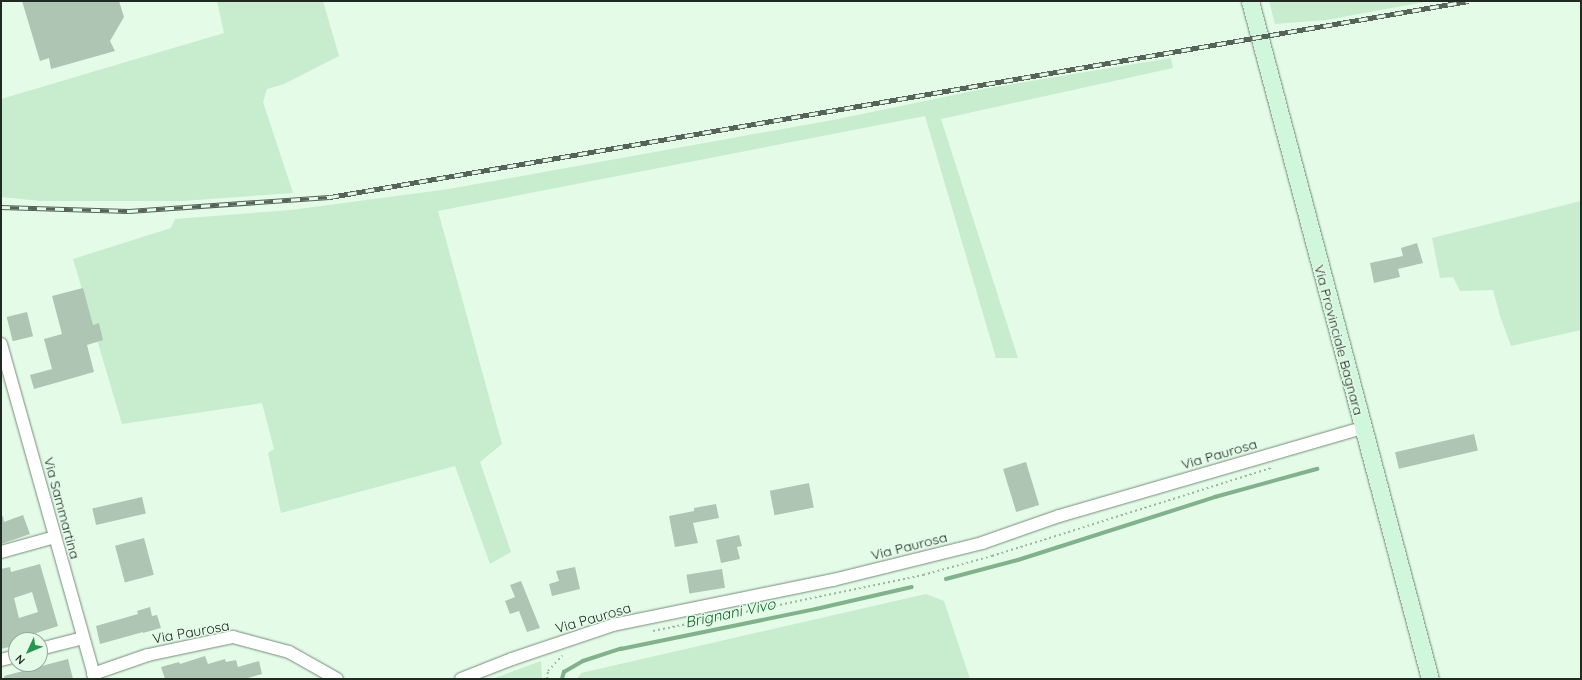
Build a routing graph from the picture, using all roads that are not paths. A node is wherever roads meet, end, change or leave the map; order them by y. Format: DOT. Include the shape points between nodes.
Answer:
graph roads {
  1 [pos="1250,1"];
  2 [pos="1,344"];
  3 [pos="5,373"];
  4 [pos="1362,428"];
  5 [pos="55,537"];
  6 [pos="1,552"];
  7 [pos="83,638"];
  8 [pos="48,648"];
  9 [pos="94,677"];
  10 [pos="337,679"];
  11 [pos="461,679"];
  12 [pos="1430,679"];
  1 -- 4 [label="main road, Via Provinciale Bagnara"];
  2 -- 3 [label="street, Via Sammartina"];
  3 -- 5 [label="street, Via Sammartina"];
  4 -- 11 [label="street, Via Paurosa" via="1059,516 982,543 833,580 613,625"];
  4 -- 12 [label="main road, Via Provinciale Bagnara"];
  5 -- 6 [label="street"];
  5 -- 7 [label="street, Via Sammartina"];
  7 -- 8 [label="street"];
  7 -- 9 [label="street, Via Sammartina"];
  9 -- 10 [label="street, Via Paurosa" via="148,655 233,637 289,652"];
}
